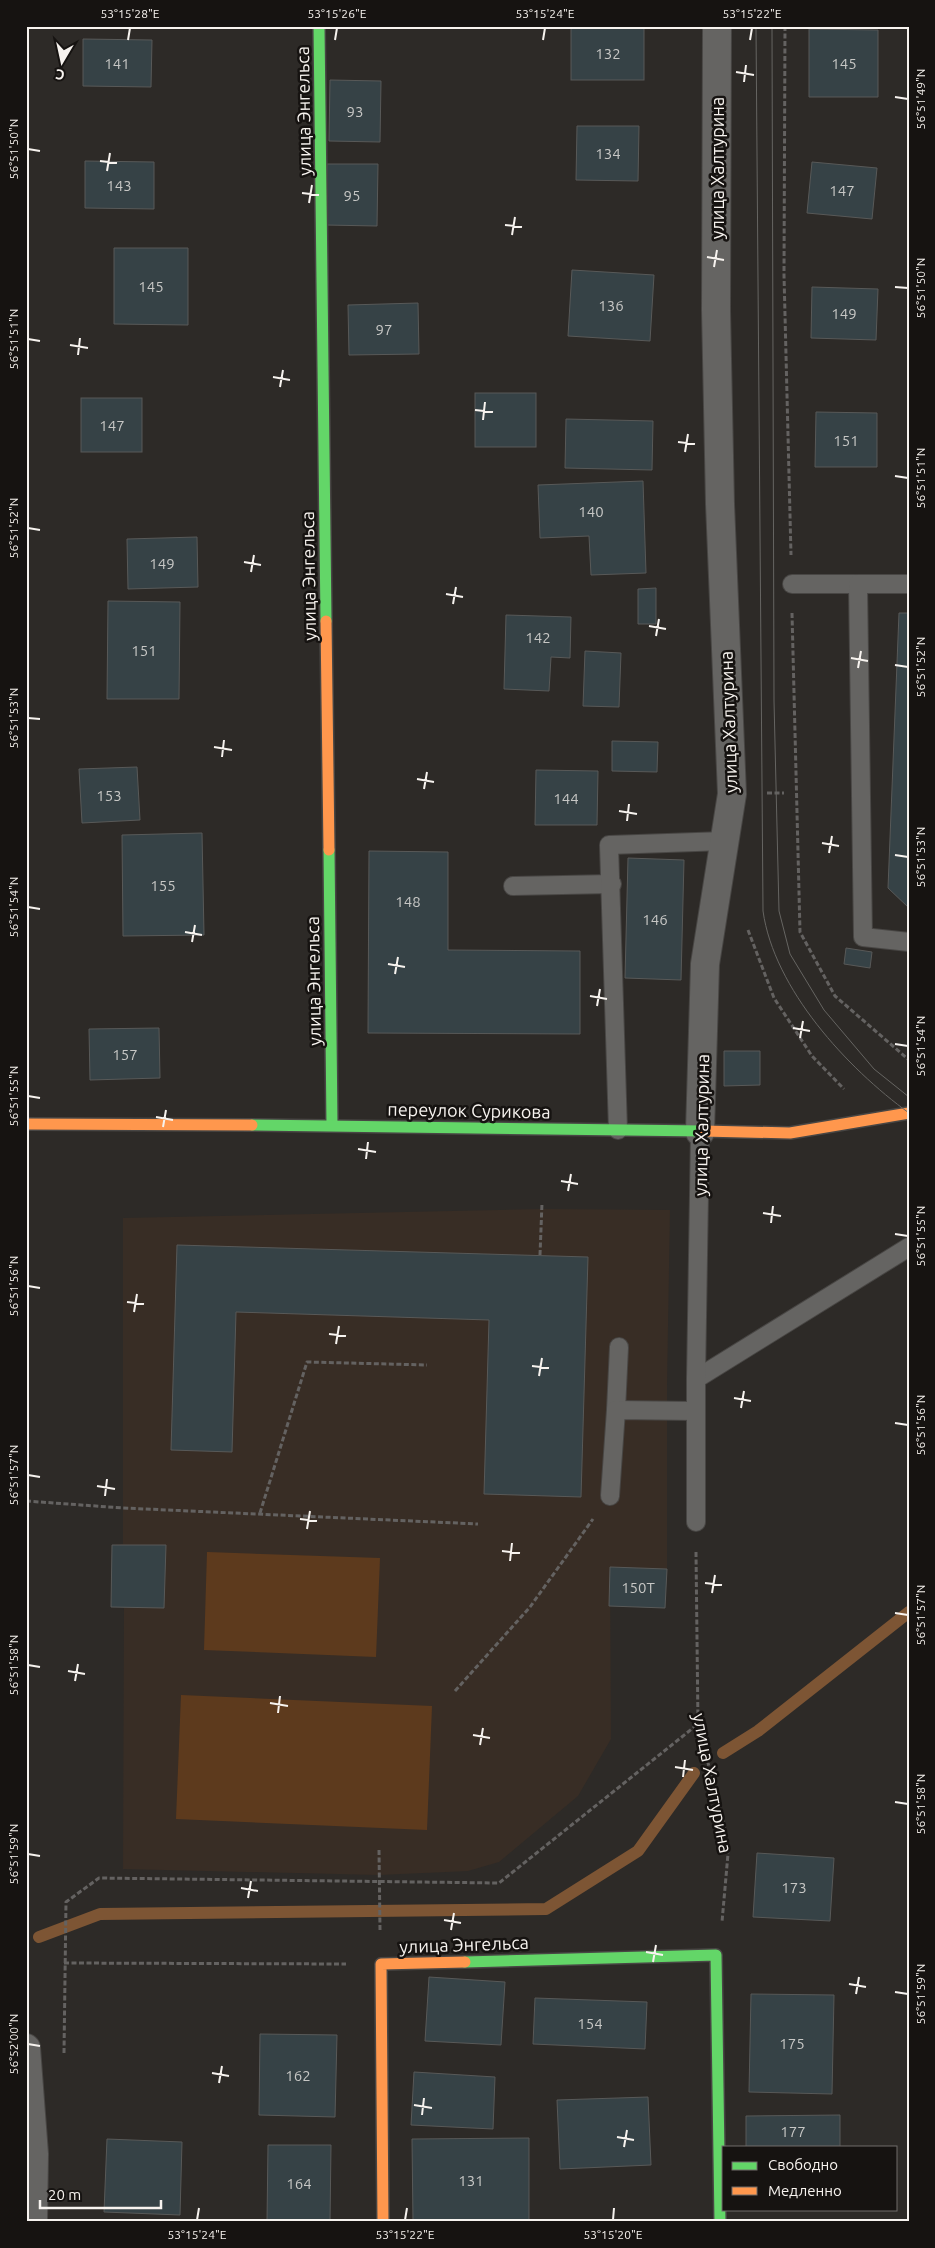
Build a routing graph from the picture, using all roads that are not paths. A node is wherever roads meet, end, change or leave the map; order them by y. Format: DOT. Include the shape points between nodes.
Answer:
graph roads {
  1 [pos="319,26"];
  2 [pos="717,26"];
  3 [pos="792,584"];
  4 [pos="858,584"];
  5 [pos="909,584"];
  6 [pos="725,841"];
  7 [pos="612,884"];
  8 [pos="513,886"];
  9 [pos="909,942"];
  10 [pos="909,1112"];
  11 [pos="26,1124"];
  12 [pos="332,1125"];
  13 [pos="618,1130"];
  14 [pos="700,1132"];
  15 [pos="909,1248"];
  16 [pos="619,1347"];
  17 [pos="696,1379"];
  18 [pos="616,1410"];
  19 [pos="696,1411"];
  20 [pos="610,1496"];
  21 [pos="696,1522"];
  22 [pos="26,2048"];
  23 [pos="33,2222"];
  24 [pos="382,2222"];
  25 [pos="720,2222"];
  1 -- 12 [label="street, улица Энгельса"];
  2 -- 6 [label="street, улица Халтурина" via="716,320 732,794"];
  3 -- 4 [label="lane"];
  4 -- 5 [label="lane"];
  4 -- 9 [label="lane" via="864,937"];
  6 -- 7 [label="lane" via="609,845"];
  6 -- 14 [label="street, улица Халтурина" via="705,964"];
  7 -- 8 [label="lane"];
  7 -- 13 [label="lane"];
  10 -- 14 [label="street, переулок Сурикова" via="790,1133"];
  11 -- 12 [label="street, переулок Сурикова"];
  12 -- 13 [label="street, переулок Сурикова"];
  13 -- 14 [label="street, переулок Сурикова"];
  14 -- 17 [label="lane, улица Халтурина"];
  15 -- 17 [label="lane"];
  16 -- 18 [label="lane"];
  17 -- 19 [label="lane, улица Халтурина"];
  18 -- 19 [label="lane"];
  18 -- 20 [label="lane"];
  19 -- 21 [label="lane, улица Халтурина"];
  22 -- 23 [label="street" via="34,2154"];
  24 -- 25 [label="street, улица Энгельса" via="381,1964 716,1954"];
}
